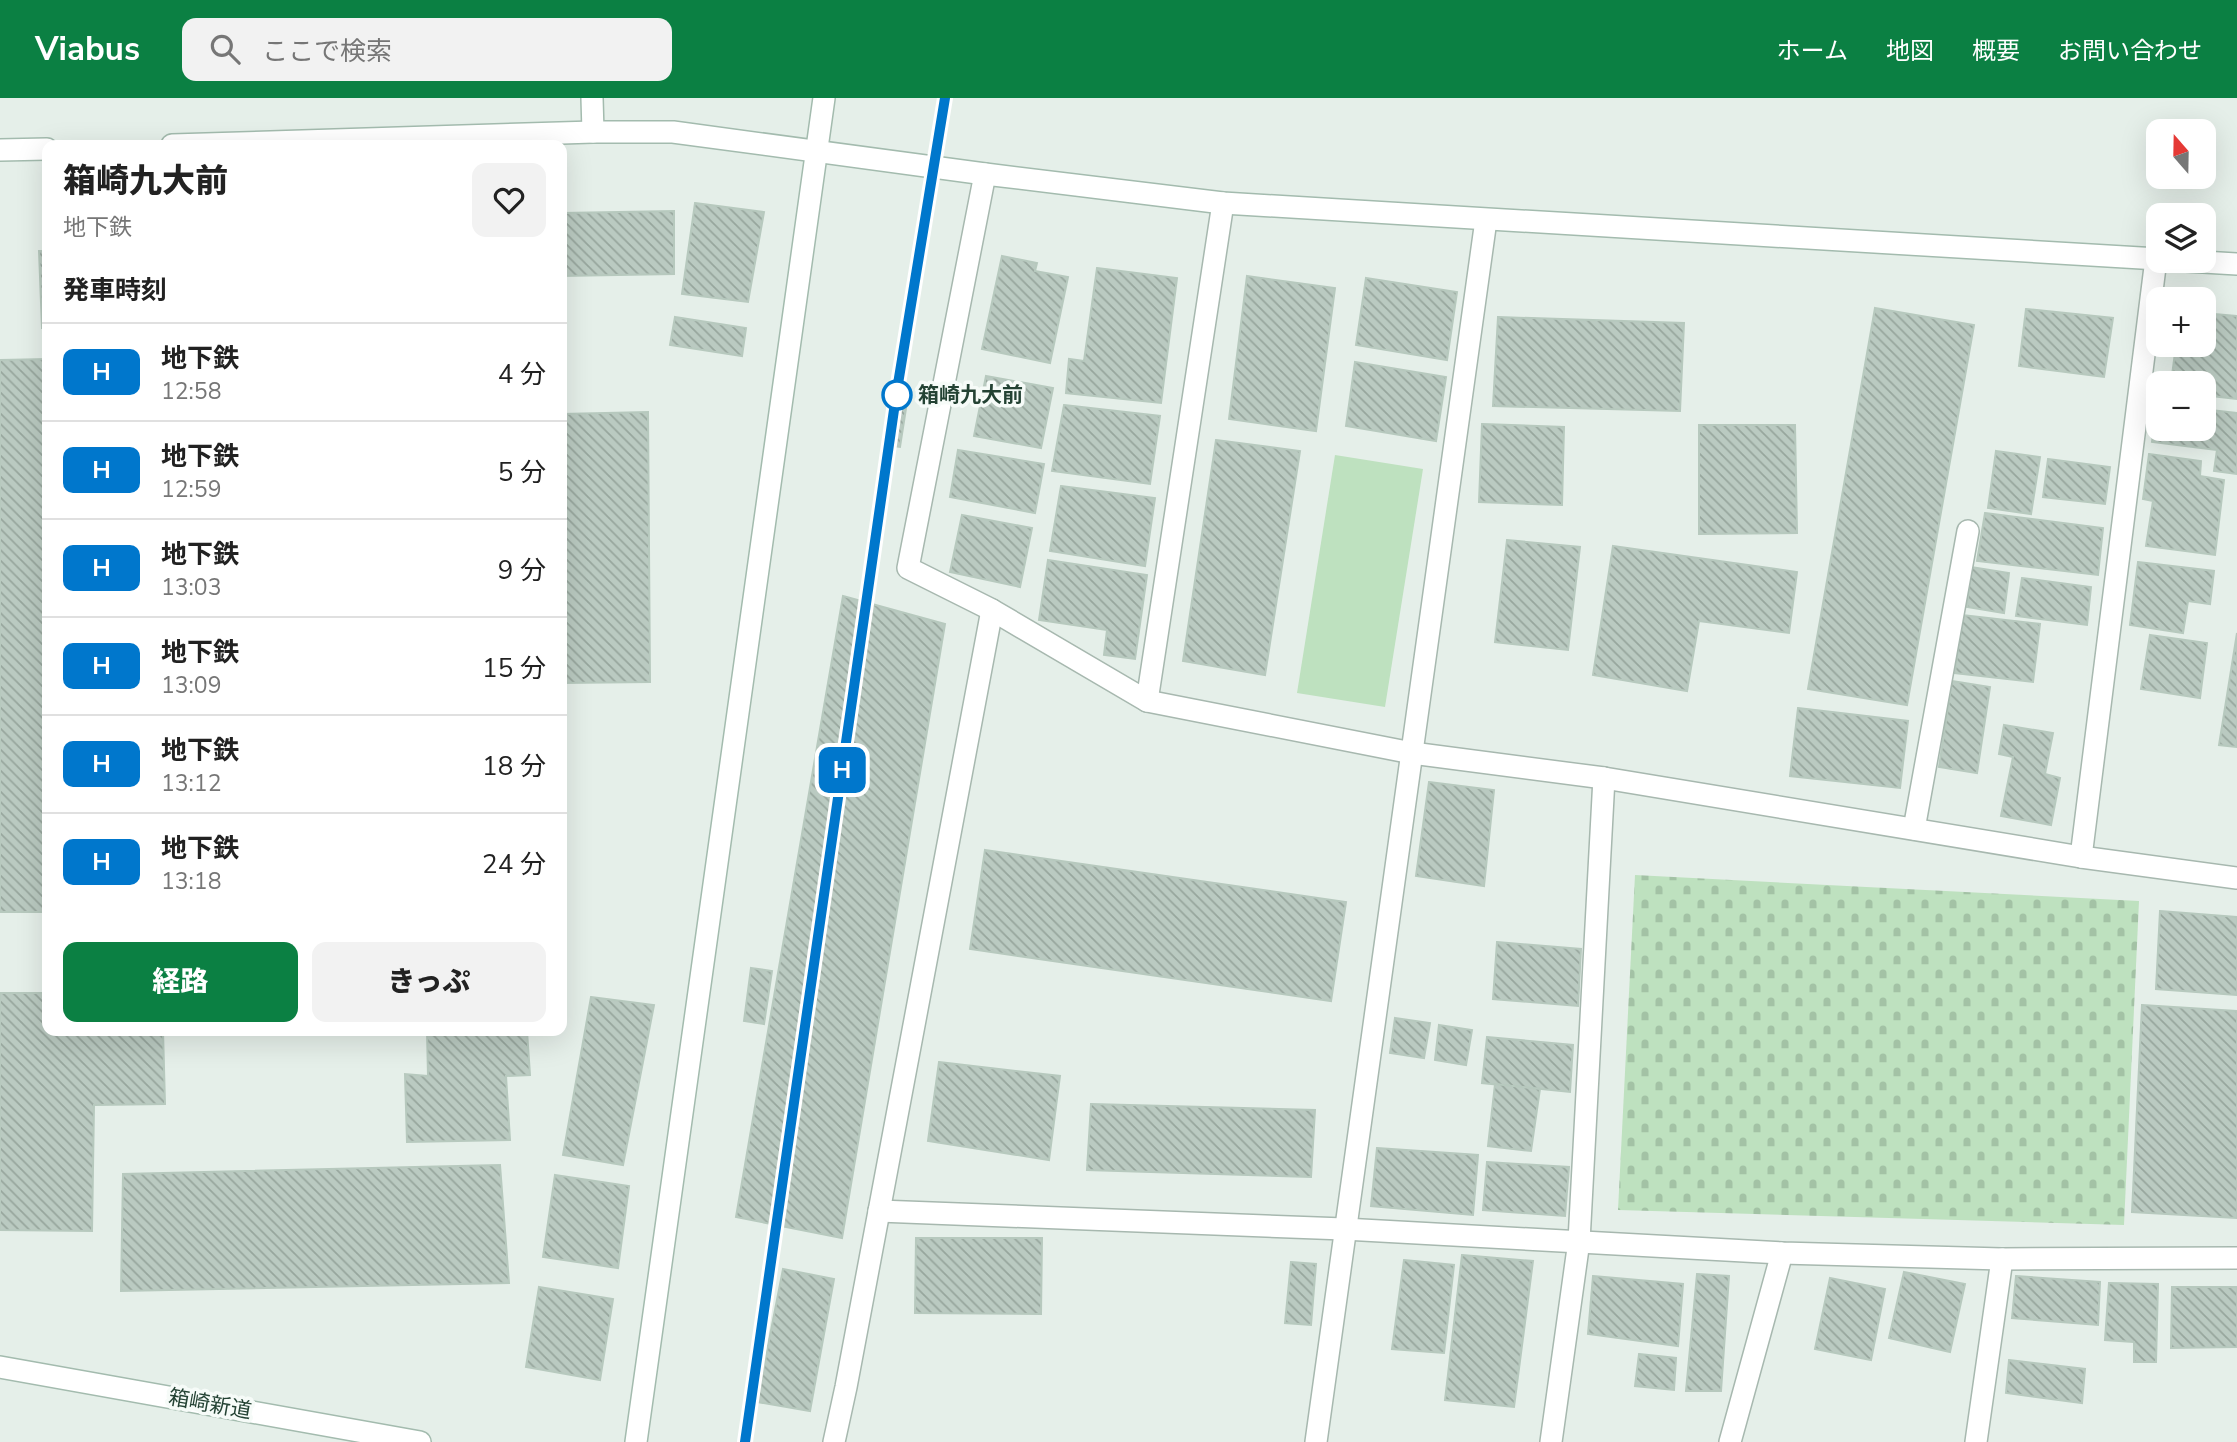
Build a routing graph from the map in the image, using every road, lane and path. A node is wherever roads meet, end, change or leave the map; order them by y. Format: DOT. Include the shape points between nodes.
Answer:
graph roads {
  1 [pos="593,98"];
  2 [pos="824,98"];
  3 [pos="593,132"];
  4 [pos="334,140"];
  5 [pos="42,149"];
  6 [pos="0,150"];
  7 [pos="816,150"];
  8 [pos="985,174"];
  9 [pos="1223,203"];
  10 [pos="1486,220"];
  11 [pos="2146,258"];
  12 [pos="2216,263"];
  13 [pos="2237,264"];
  14 [pos="2155,273"];
  15 [pos="1968,531"];
  16 [pos="992,610"];
  17 [pos="1147,701"];
  18 [pos="1412,753"];
  19 [pos="1604,778"];
  20 [pos="1914,829"];
  21 [pos="2081,856"];
  22 [pos="2237,878"];
  23 [pos="879,1211"];
  24 [pos="1344,1229"];
  25 [pos="1579,1241"];
  26 [pos="1782,1253"];
  27 [pos="2237,1258"];
  28 [pos="2002,1259"];
  29 [pos="0,1367"];
  30 [pos="420,1442"];
  31 [pos="636,1442"];
  32 [pos="834,1442"];
  33 [pos="1316,1442"];
  34 [pos="1551,1442"];
  35 [pos="1730,1442"];
  36 [pos="1976,1442"];
  1 -- 3 [label="street"];
  2 -- 7 [label="street"];
  3 -- 4 [label="street"];
  3 -- 7 [label="street" via="673,132"];
  5 -- 6 [label="street"];
  7 -- 8 [label="street"];
  7 -- 31 [label="street"];
  8 -- 9 [label="street"];
  8 -- 16 [label="street" via="908,568"];
  9 -- 10 [label="street"];
  9 -- 17 [label="street"];
  10 -- 11 [label="street"];
  10 -- 18 [label="street"];
  12 -- 13 [label="street"];
  14 -- 21 [label="street"];
  15 -- 20 [label="street"];
  16 -- 17 [label="street"];
  16 -- 23 [label="street"];
  17 -- 18 [label="street"];
  18 -- 19 [label="street"];
  18 -- 24 [label="street"];
  19 -- 20 [label="street"];
  19 -- 25 [label="street"];
  20 -- 21 [label="street"];
  21 -- 22 [label="street"];
  23 -- 24 [label="street"];
  23 -- 32 [label="street"];
  24 -- 25 [label="street"];
  24 -- 33 [label="street"];
  25 -- 26 [label="street"];
  25 -- 34 [label="street"];
  26 -- 28 [label="street"];
  26 -- 35 [label="street"];
  27 -- 28 [label="street"];
  28 -- 36 [label="street"];
  29 -- 30 [label="street, 箱崎新道"];
}
